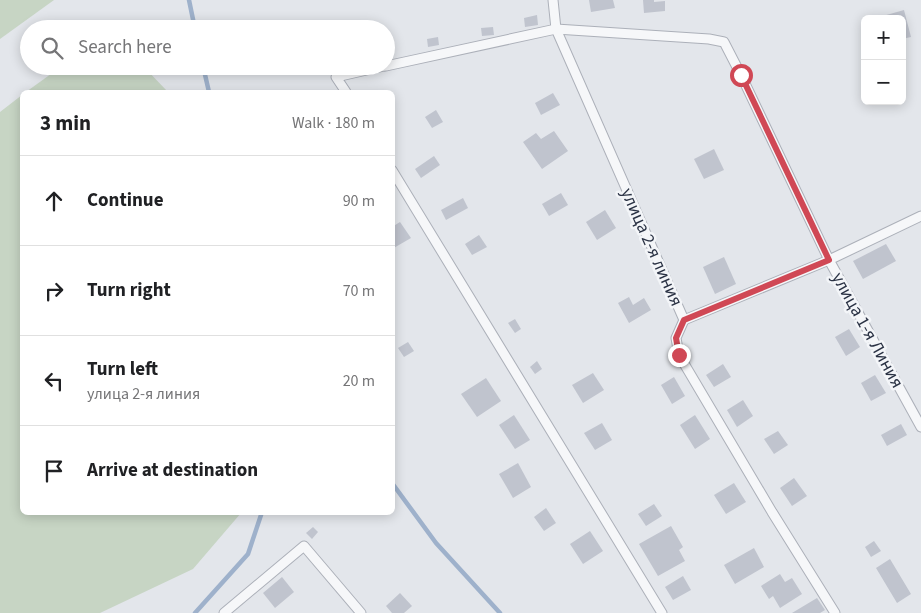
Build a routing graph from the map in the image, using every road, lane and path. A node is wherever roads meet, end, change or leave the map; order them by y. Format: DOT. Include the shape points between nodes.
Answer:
graph roads {
  1 [pos="553,0"];
  2 [pos="556,29"];
  3 [pos="395,64"];
  4 [pos="341,75"];
  5 [pos="345,90"];
  6 [pos="395,175"];
  7 [pos="921,216"];
  8 [pos="829,260"];
  9 [pos="684,320"];
  10 [pos="921,427"];
  11 [pos="224,613"];
  12 [pos="361,613"];
  13 [pos="662,613"];
  14 [pos="835,613"];
  1 -- 2 [label="lane, улица 2-я линия"];
  2 -- 3 [label="lane"];
  2 -- 8 [label="lane, улица 1-я Линия" via="724,42"];
  2 -- 9 [label="lane, улица 2-я линия"];
  4 -- 5 [label="lane" via="336,76"];
  6 -- 13 [label="lane"];
  7 -- 8 [label="lane"];
  8 -- 9 [label="lane"];
  8 -- 10 [label="lane, улица 1-я Линия"];
  9 -- 14 [label="lane, улица 2-я линия" via="676,338 679,355"];
  11 -- 12 [label="lane" via="304,546"];
}
